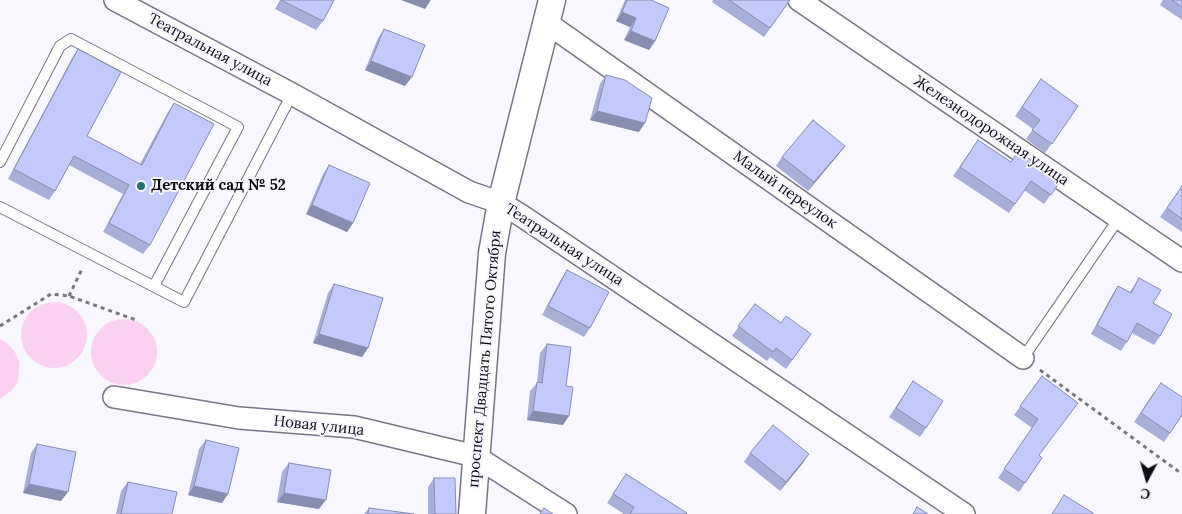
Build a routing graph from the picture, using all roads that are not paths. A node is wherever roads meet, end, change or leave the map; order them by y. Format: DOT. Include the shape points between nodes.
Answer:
graph roads {
  1 [pos="115,0"];
  2 [pos="799,0"];
  3 [pos="549,11"];
  4 [pos="292,94"];
  5 [pos="0,162"];
  6 [pos="501,203"];
  7 [pos="0,208"];
  8 [pos="1118,218"];
  9 [pos="1182,261"];
  10 [pos="154,286"];
  11 [pos="1023,358"];
  12 [pos="114,396"];
  13 [pos="476,456"];
  14 [pos="472,514"];
  15 [pos="566,514"];
  16 [pos="964,514"];
  1 -- 4 [label="street, Театральная улица"];
  2 -- 8 [label="street, Железнодорожная улица"];
  3 -- 6 [label="street, проспект Двадцать Пятого Октября"];
  3 -- 11 [label="street, Малый переулок"];
  4 -- 6 [label="street, Театральная улица" via="469,192"];
  4 -- 10 [label="lane" via="184,302"];
  5 -- 10 [label="lane" via="60,46 71,39 238,127"];
  6 -- 13 [label="street, проспект Двадцать Пятого Октября" via="492,253"];
  6 -- 16 [label="street, Театральная улица"];
  7 -- 10 [label="lane"];
  8 -- 9 [label="street, Железнодорожная улица"];
  8 -- 11 [label="lane"];
  12 -- 13 [label="street, Новая улица" via="239,418 354,427"];
  13 -- 14 [label="street, проспект Двадцать Пятого Октября"];
  13 -- 15 [label="street, Новая улица"];
}
